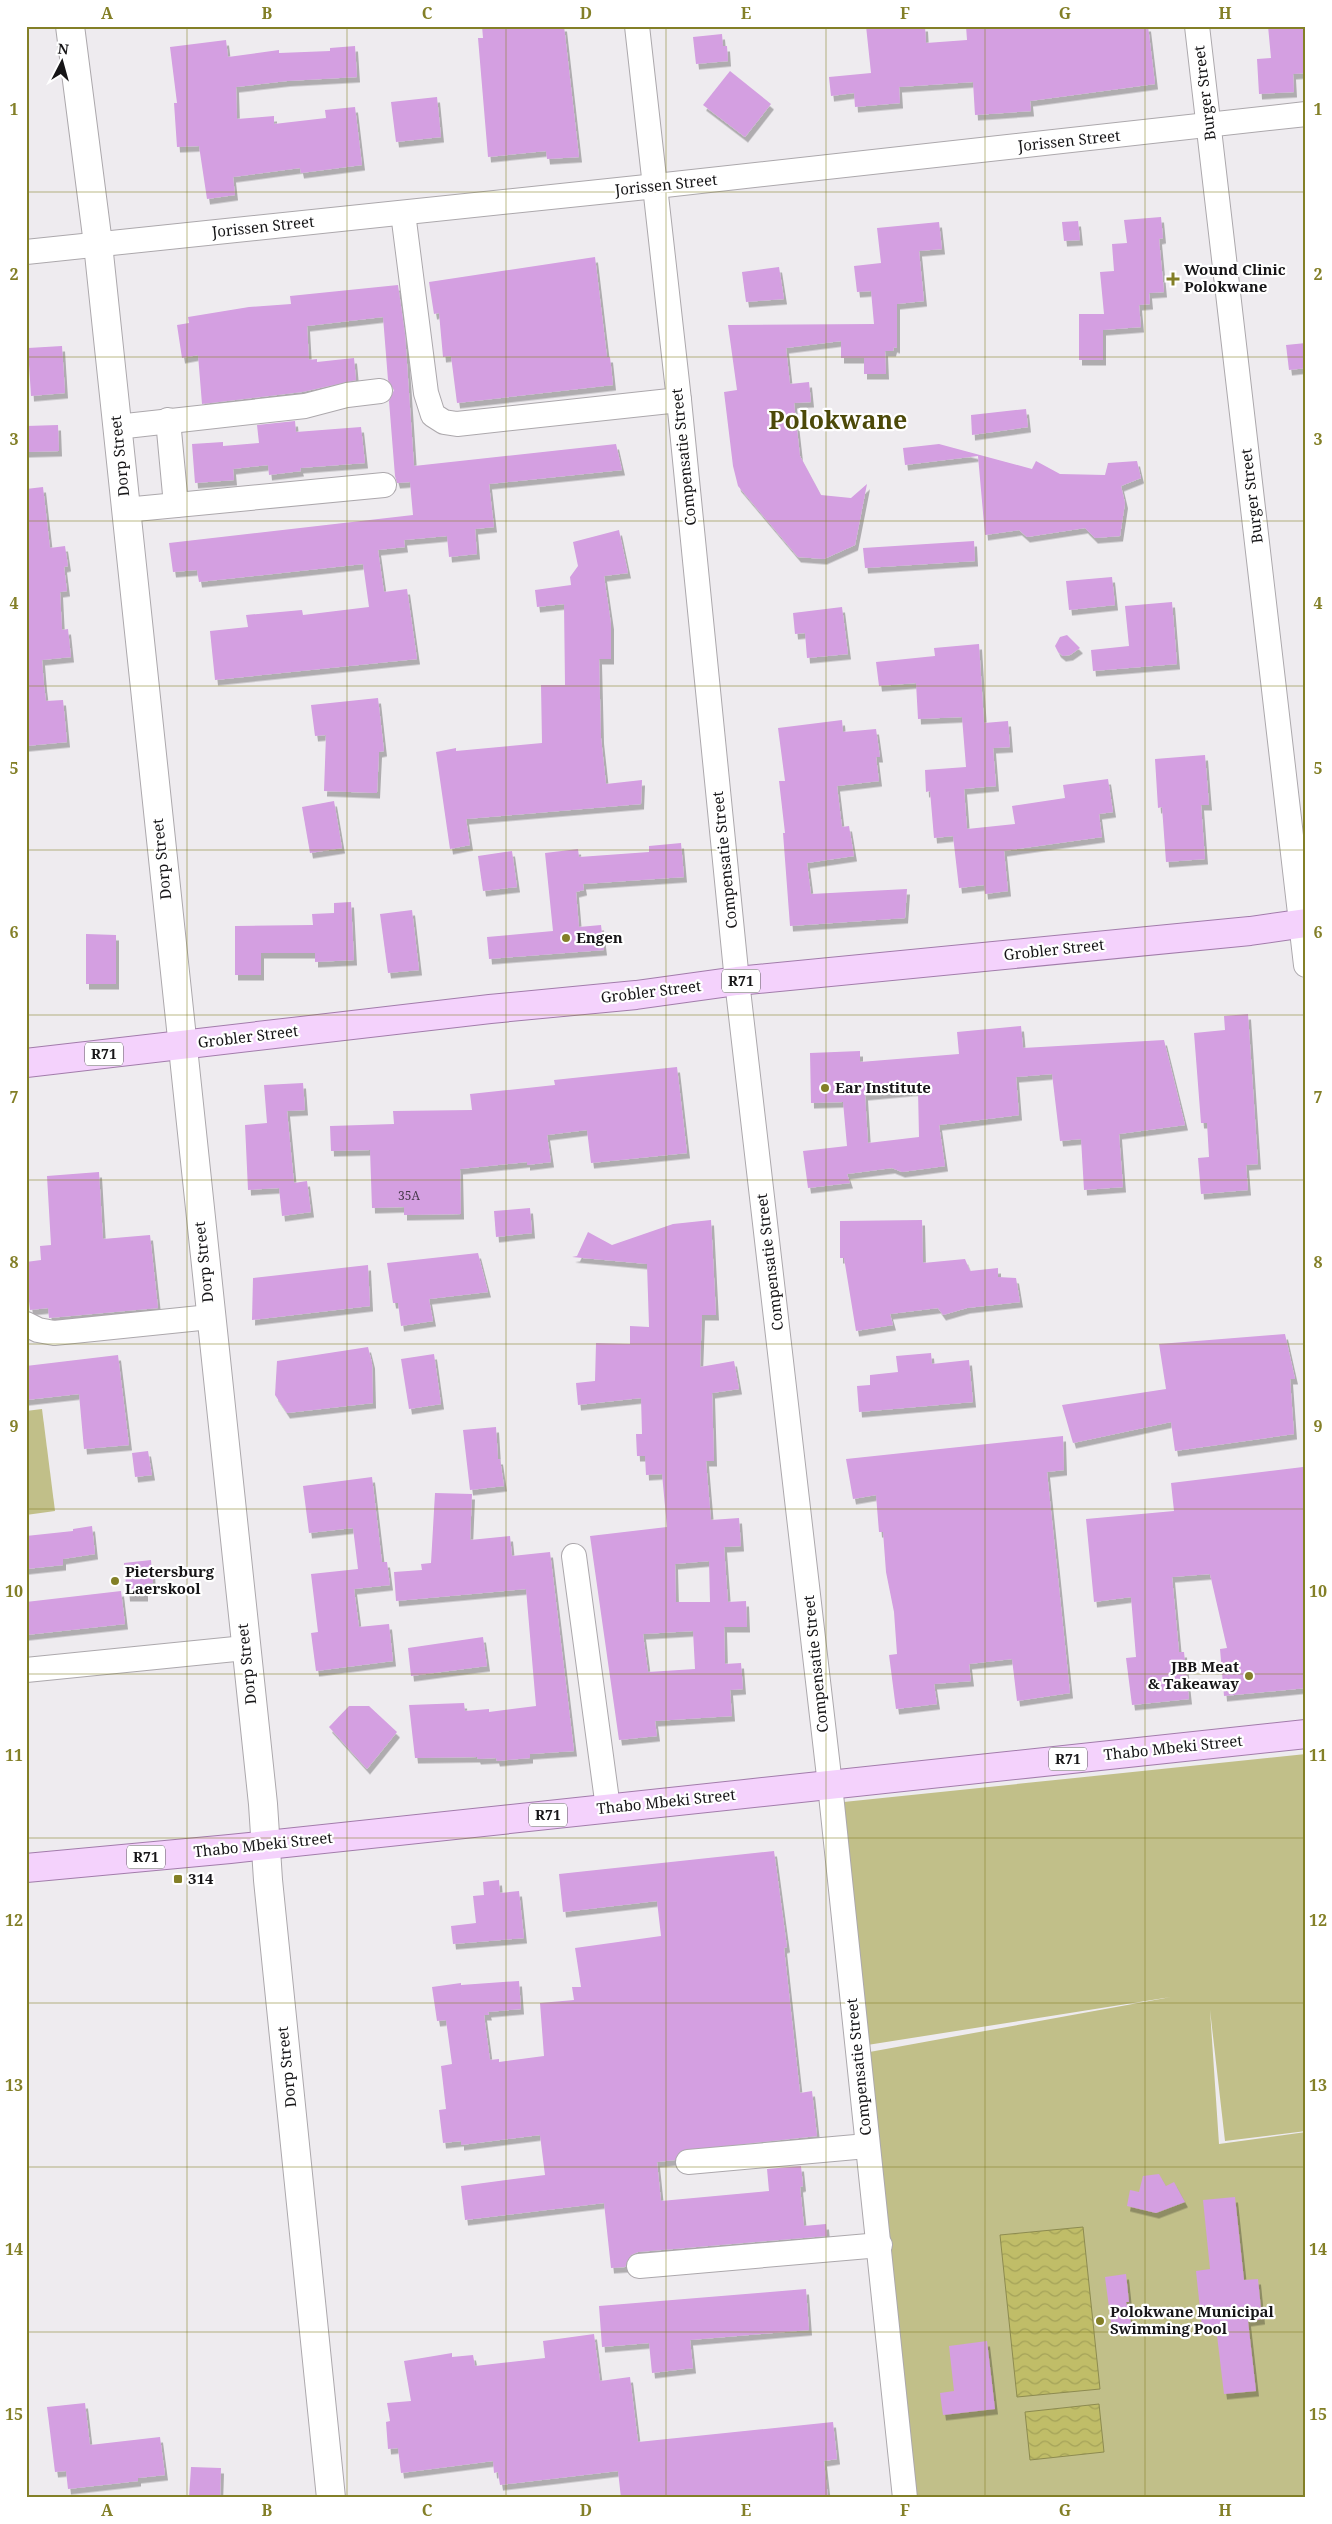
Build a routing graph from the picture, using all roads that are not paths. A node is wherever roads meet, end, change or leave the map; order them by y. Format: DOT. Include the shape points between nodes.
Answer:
graph roads {
  1 [pos="70,26"];
  2 [pos="637,26"];
  3 [pos="1197,26"];
  4 [pos="1306,114"];
  5 [pos="1208,126"];
  6 [pos="656,186"];
  7 [pos="404,212"];
  8 [pos="98,244"];
  9 [pos="26,252"];
  10 [pos="380,391"];
  11 [pos="679,400"];
  12 [pos="168,420"];
  13 [pos="117,427"];
  14 [pos="384,485"];
  15 [pos="176,505"];
  16 [pos="126,510"];
  17 [pos="1303,923"];
  18 [pos="1306,965"];
  19 [pos="737,981"];
  20 [pos="182,1044"];
  21 [pos="26,1063"];
  22 [pos="210,1317"];
  23 [pos="26,1324"];
  24 [pos="574,1556"];
  25 [pos="245,1648"];
  26 [pos="26,1670"];
  27 [pos="1306,1734"];
  28 [pos="830,1785"];
  29 [pos="608,1808"];
  30 [pos="266,1845"];
  31 [pos="26,1868"];
  32 [pos="867,2146"];
  33 [pos="688,2162"];
  34 [pos="880,2245"];
  35 [pos="639,2266"];
  36 [pos="331,2498"];
  37 [pos="905,2498"];
  1 -- 8 [label="street, Dorp Street"];
  2 -- 6 [label="street, Compensatie Street"];
  3 -- 5 [label="street, Burger Street"];
  4 -- 5 [label="street, Jorissen Street"];
  5 -- 6 [label="street, Jorissen Street"];
  5 -- 17 [label="street, Burger Street"];
  6 -- 7 [label="street, Jorissen Street"];
  6 -- 11 [label="street, Compensatie Street"];
  7 -- 8 [label="street, Jorissen Street"];
  7 -- 11 [label="street" via="426,393 432,415 444,422 457,424"];
  8 -- 9 [label="street, Jorissen Street"];
  8 -- 13 [label="street, Dorp Street"];
  10 -- 12 [label="street" via="262,412"];
  11 -- 19 [label="street, Compensatie Street"];
  12 -- 13 [label="street"];
  12 -- 15 [label="street"];
  13 -- 16 [label="street, Dorp Street"];
  14 -- 15 [label="street"];
  15 -- 16 [label="street"];
  16 -- 20 [label="street, Dorp Street"];
  17 -- 18 [label="street, Burger Street"];
  17 -- 19 [label="main road, Grobler Street / R71" via="1241,932"];
  19 -- 20 [label="main road, Grobler Street / R71" via="636,995"];
  19 -- 28 [label="street, Compensatie Street"];
  20 -- 21 [label="main road, Grobler Street / R71"];
  20 -- 22 [label="street, Dorp Street"];
  22 -- 23 [label="street" via="54,1332"];
  22 -- 25 [label="street, Dorp Street"];
  24 -- 29 [label="street"];
  25 -- 26 [label="street"];
  25 -- 30 [label="street, Dorp Street"];
  27 -- 28 [label="main road, Thabo Mbeki Street / R71"];
  28 -- 29 [label="main road, Thabo Mbeki Street / R71"];
  28 -- 32 [label="street, Compensatie Street"];
  29 -- 30 [label="main road, Thabo Mbeki Street / R71"];
  30 -- 31 [label="main road, Thabo Mbeki Street / R71"];
  30 -- 36 [label="street, Dorp Street"];
  32 -- 33 [label="street"];
  32 -- 34 [label="street, Compensatie Street"];
  34 -- 35 [label="street"];
  34 -- 37 [label="street, Compensatie Street"];
}
